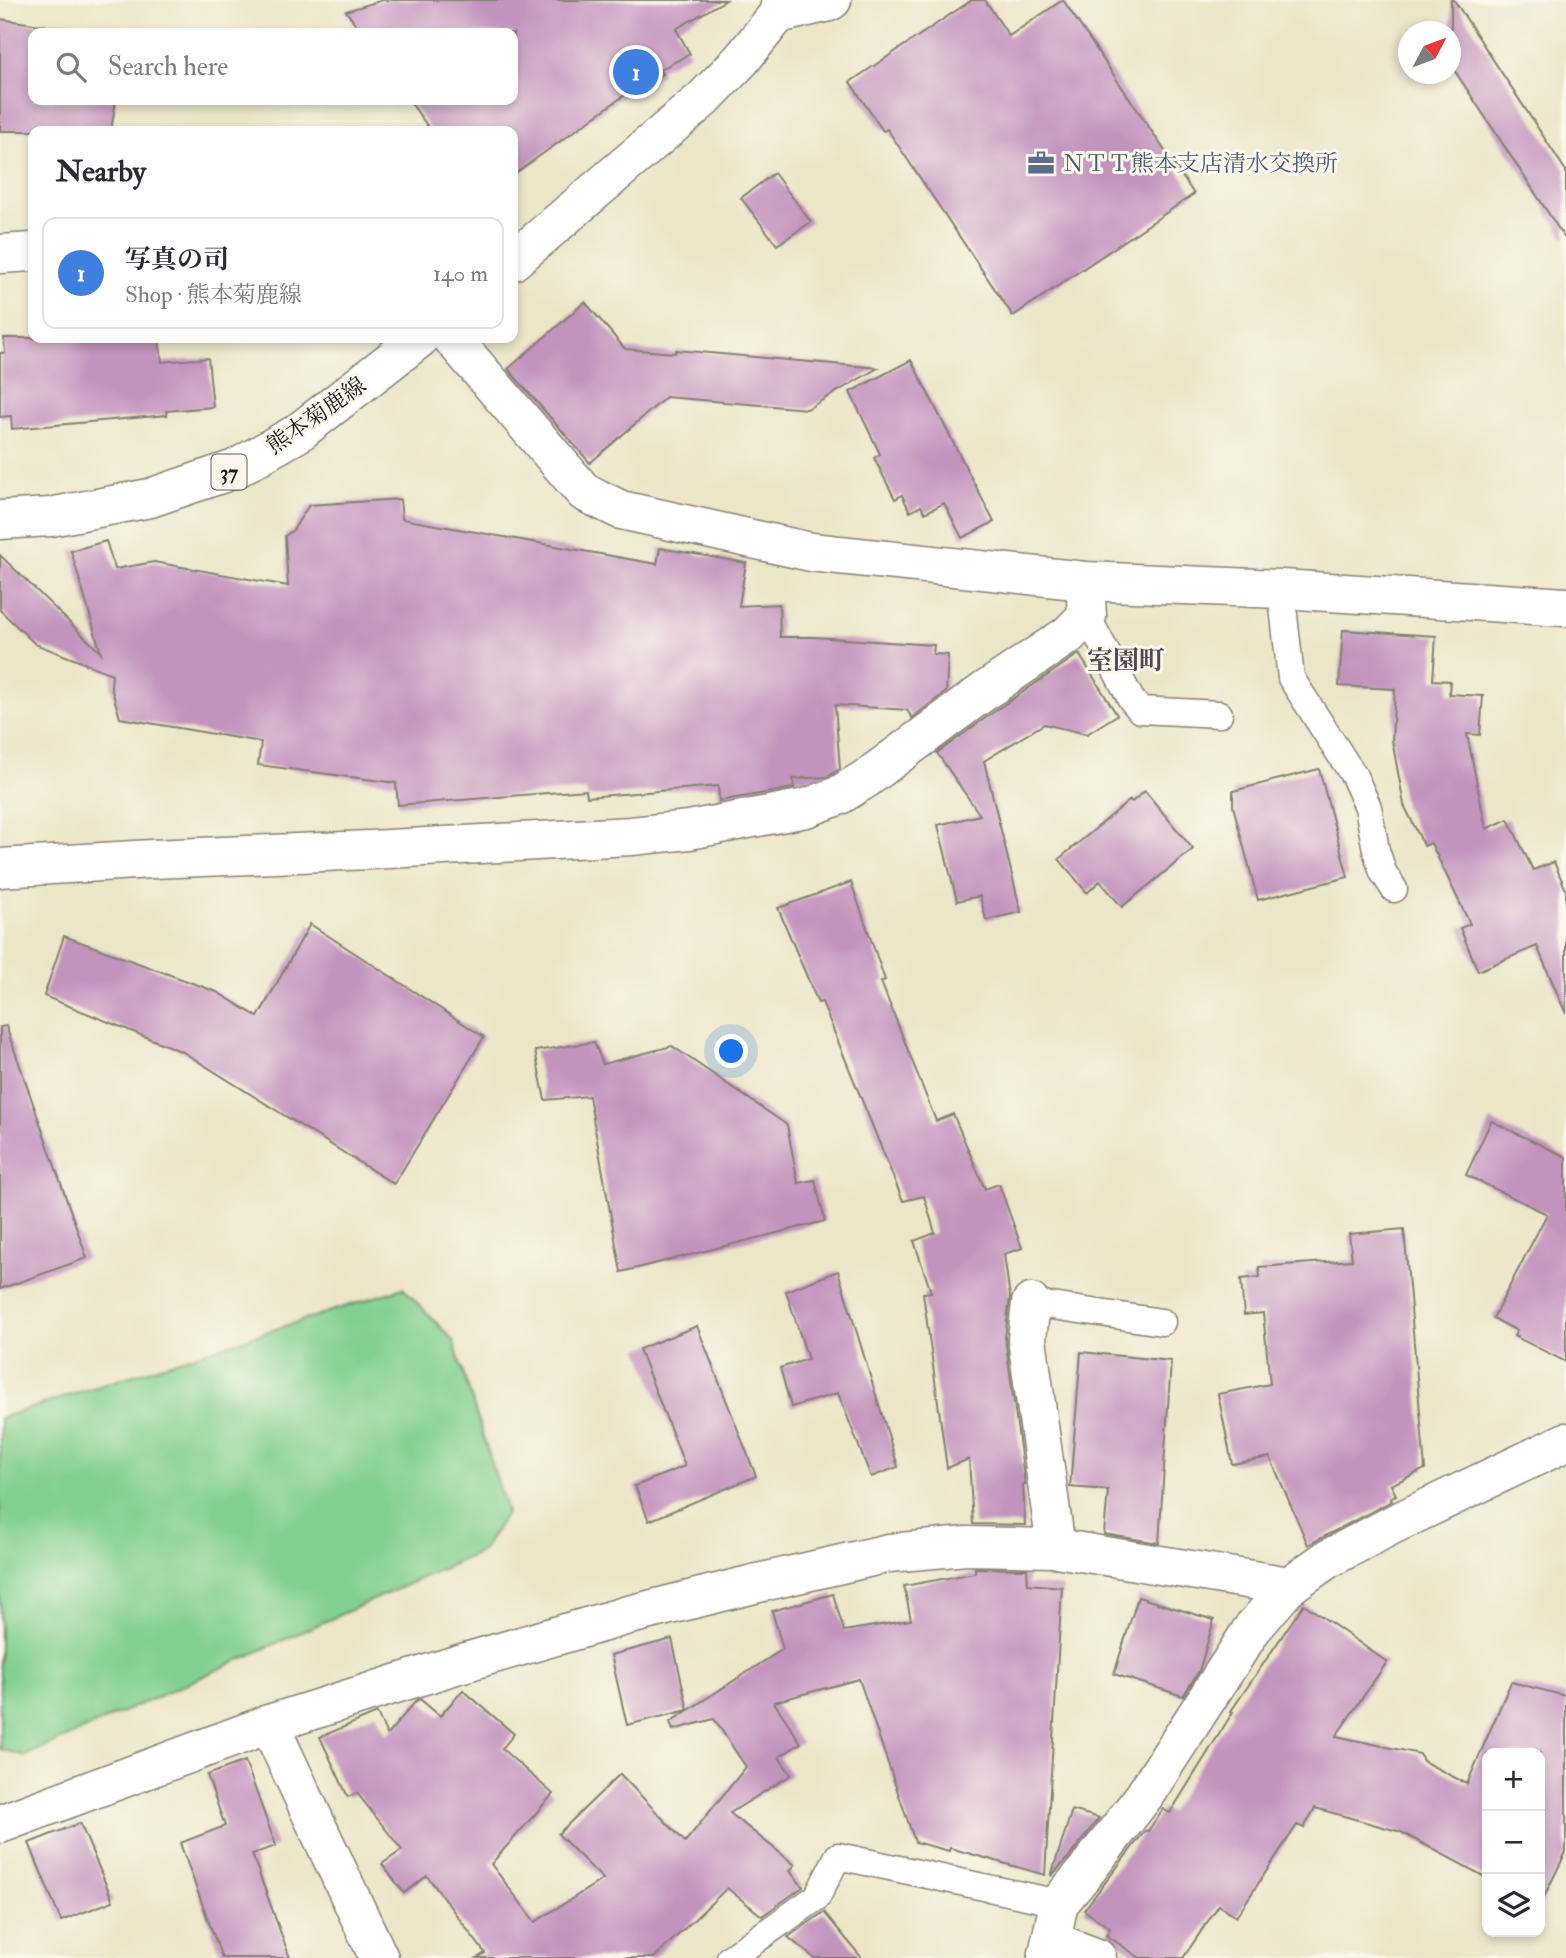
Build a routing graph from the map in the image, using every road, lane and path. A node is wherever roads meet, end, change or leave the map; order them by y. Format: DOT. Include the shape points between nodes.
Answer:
graph roads {
  1 [pos="832,0"];
  2 [pos="780,7"];
  3 [pos="28,252"];
  4 [pos="0,254"];
  5 [pos="518,257"];
  6 [pos="414,343"];
  7 [pos="456,343"];
  8 [pos="0,520"];
  9 [pos="1281,589"];
  10 [pos="1086,599"];
  11 [pos="1566,607"];
  12 [pos="1219,714"];
  13 [pos="0,868"];
  14 [pos="1394,889"];
  15 [pos="1031,1303"];
  16 [pos="1163,1322"];
  17 [pos="1566,1442"];
  18 [pos="1056,1548"];
  19 [pos="1289,1586"];
  20 [pos="269,1724"];
  21 [pos="0,1824"];
  22 [pos="1059,1903"];
  23 [pos="1050,1949"];
  24 [pos="379,1958"];
  25 [pos="730,1958"];
  26 [pos="1097,1958"];
  1 -- 2 [label="street"];
  2 -- 5 [label="street" via="742,59 703,99"];
  3 -- 4 [label="street"];
  6 -- 8 [label="street, 熊本菊鹿線 / 37" via="298,433 235,470 150,498 50,517"];
  7 -- 10 [label="street" via="584,492 621,510 811,552"];
  9 -- 10 [label="street"];
  9 -- 11 [label="street"];
  9 -- 14 [label="lane" via="1291,678 1354,776 1368,807 1383,872"];
  10 -- 12 [label="lane" via="1140,710"];
  10 -- 13 [label="street" via="1068,635 867,778 806,808 631,836"];
  15 -- 16 [label="lane"];
  15 -- 18 [label="street" via="1027,1339"];
  17 -- 19 [label="street" via="1394,1524 1326,1560"];
  18 -- 19 [label="street"];
  18 -- 20 [label="street" via="967,1546 889,1553 625,1616"];
  19 -- 22 [label="street" via="1252,1629 1144,1796"];
  20 -- 21 [label="street"];
  20 -- 24 [label="street"];
  22 -- 23 [label="street"];
  22 -- 25 [label="lane" via="838,1856 817,1897"];
  23 -- 26 [label="street"];
}
